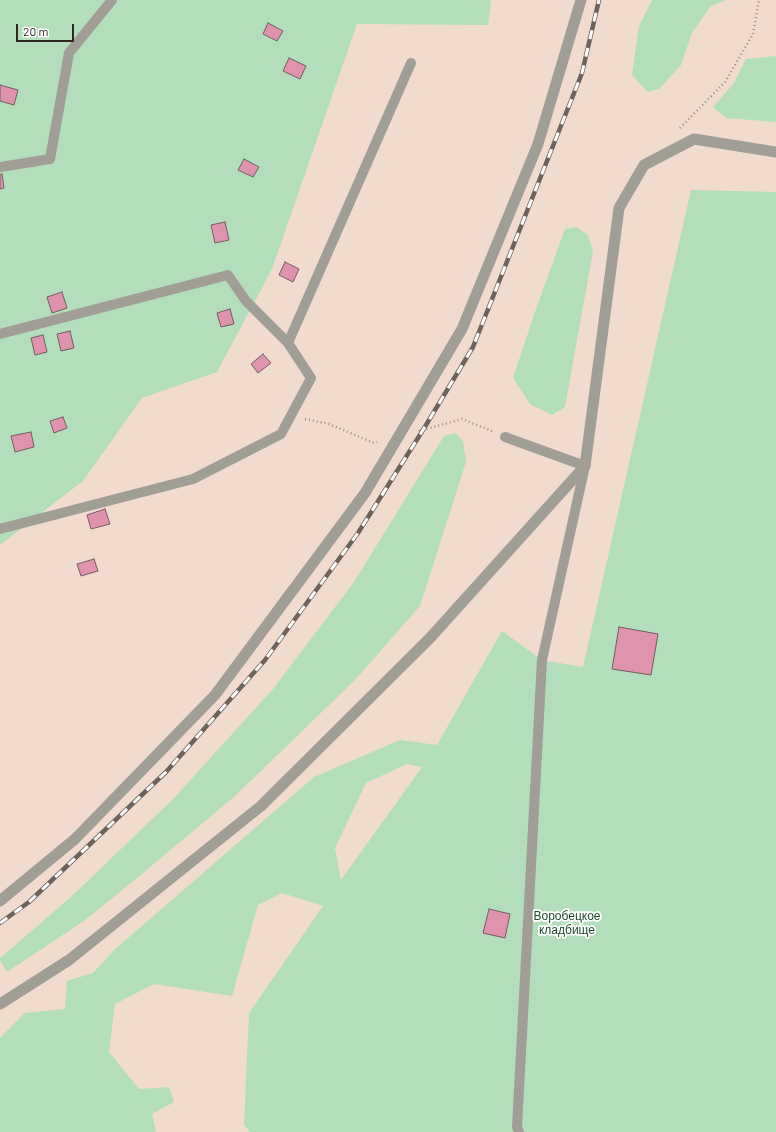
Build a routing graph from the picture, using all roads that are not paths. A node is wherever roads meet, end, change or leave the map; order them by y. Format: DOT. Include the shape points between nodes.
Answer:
graph roads {
  1 [pos="112,0"];
  2 [pos="581,0"];
  3 [pos="411,63"];
  4 [pos="776,152"];
  5 [pos="0,167"];
  6 [pos="0,334"];
  7 [pos="288,343"];
  8 [pos="505,437"];
  9 [pos="586,466"];
  10 [pos="0,529"];
  11 [pos="0,901"];
  12 [pos="0,1004"];
  13 [pos="519,1132"];
  1 -- 5 [label="lane" via="69,53 50,160"];
  2 -- 11 [label="street" via="538,144 462,329 365,493 215,695 75,839"];
  3 -- 7 [label="lane"];
  4 -- 9 [label="street" via="694,139 644,165 619,208"];
  6 -- 7 [label="lane" via="228,275 246,300"];
  7 -- 10 [label="lane" via="311,378 280,434 193,479"];
  8 -- 9 [label="lane"];
  9 -- 12 [label="street" via="430,638 261,806 69,960"];
  9 -- 13 [label="lane" via="542,660 517,1127"];
}
